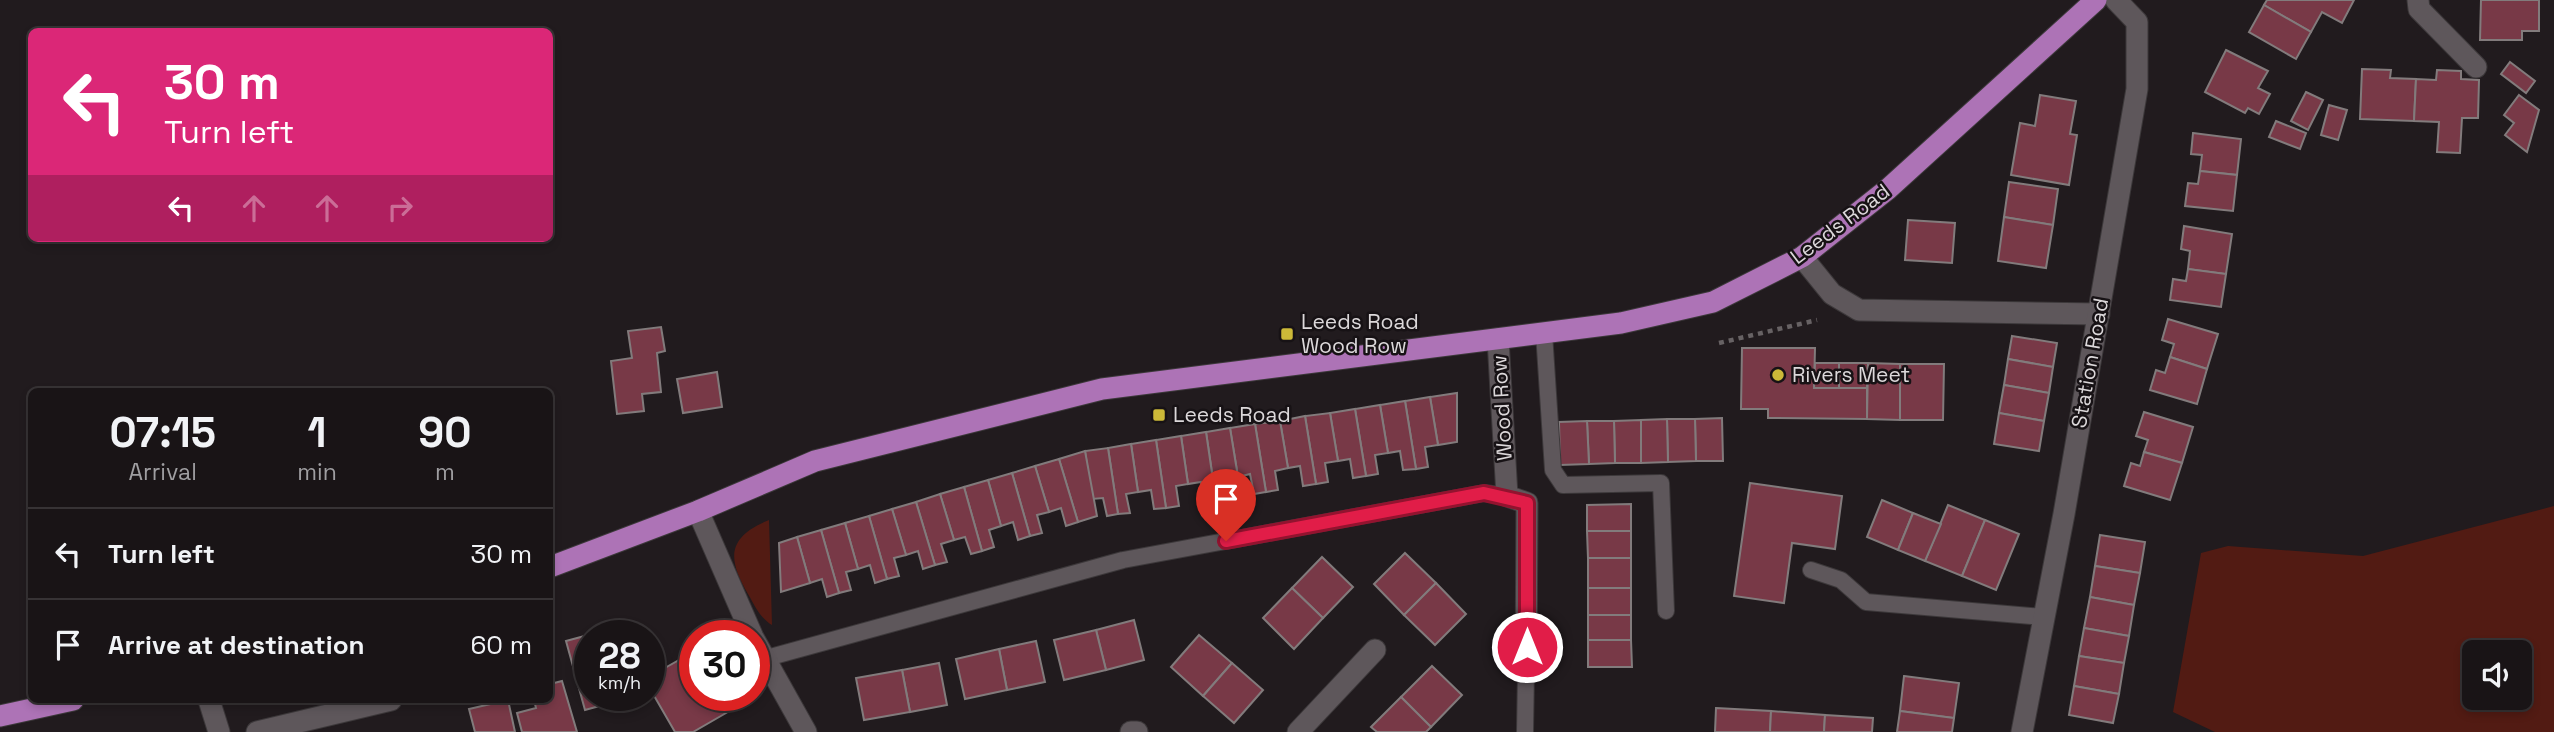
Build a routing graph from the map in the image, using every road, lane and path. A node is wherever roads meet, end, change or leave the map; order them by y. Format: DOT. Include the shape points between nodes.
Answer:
graph roads {
  1 [pos="2096,0"];
  2 [pos="2116,0"];
  3 [pos="2418,0"];
  4 [pos="2476,67"];
  5 [pos="1802,257"];
  6 [pos="1859,310"];
  7 [pos="2099,314"];
  8 [pos="1544,333"];
  9 [pos="1499,339"];
  10 [pos="1719,343"];
  11 [pos="1507,496"];
  12 [pos="698,511"];
  13 [pos="553,566"];
  14 [pos="1811,570"];
  15 [pos="1666,611"];
  16 [pos="2044,617"];
  17 [pos="746,620"];
  18 [pos="770,641"];
  19 [pos="1375,650"];
  20 [pos="770,669"];
  21 [pos="1526,671"];
  22 [pos="60,703"];
  23 [pos="210,703"];
  24 [pos="378,703"];
  25 [pos="0,716"];
  26 [pos="219,732"];
  27 [pos="257,732"];
  28 [pos="806,732"];
  29 [pos="1131,732"];
  30 [pos="1137,732"];
  31 [pos="1298,732"];
  32 [pos="1525,732"];
  33 [pos="2022,732"];
  1 -- 5 [label="main road, Leeds Road" via="1888,189"];
  2 -- 7 [label="street, Station Road" via="2137,22 2137,89"];
  3 -- 4 [label="street" via="2419,9"];
  5 -- 6 [label="street" via="1832,294"];
  5 -- 8 [label="main road, Leeds Road" via="1713,302 1621,323"];
  6 -- 7 [label="street"];
  6 -- 10 [label="path"];
  7 -- 16 [label="street, Station Road"];
  8 -- 9 [label="main road, Leeds Road"];
  8 -- 15 [label="lane" via="1553,470 1563,485 1661,483"];
  9 -- 11 [label="street, Wood Row"];
  9 -- 12 [label="main road, Leeds Road" via="1102,389 815,461"];
  11 -- 18 [label="lane" via="1484,493 1123,560"];
  11 -- 21 [label="street" via="1527,503"];
  12 -- 13 [label="main road, Leeds Road"];
  12 -- 17 [label="street"];
  14 -- 16 [label="lane" via="1841,580 1866,602"];
  16 -- 33 [label="street, Station Road"];
  19 -- 31 [label="street"];
  20 -- 28 [label="street"];
  21 -- 32 [label="lane"];
  22 -- 25 [label="main road"];
  23 -- 26 [label="street"];
  24 -- 27 [label="street"];
  29 -- 30 [label="street"];
}
